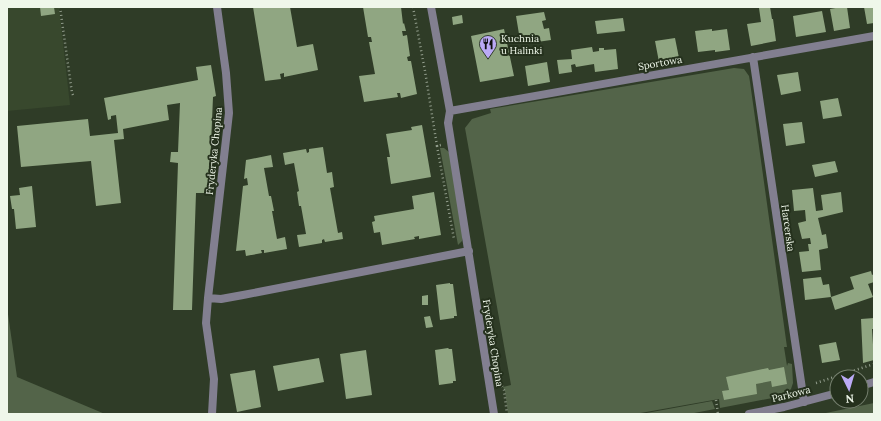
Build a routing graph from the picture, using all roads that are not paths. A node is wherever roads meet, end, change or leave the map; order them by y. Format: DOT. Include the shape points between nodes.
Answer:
graph roads {
  1 [pos="217,7"];
  2 [pos="431,7"];
  3 [pos="874,36"];
  4 [pos="754,57"];
  5 [pos="450,111"];
  6 [pos="469,251"];
  7 [pos="208,298"];
  8 [pos="829,395"];
  9 [pos="804,402"];
  10 [pos="212,414"];
  11 [pos="494,414"];
  12 [pos="749,414"];
  1 -- 7 [label="street, Fryderyka Chopina" via="229,113"];
  2 -- 5 [label="street, Fryderyka Chopina"];
  3 -- 4 [label="street, Sportowa"];
  4 -- 5 [label="street, Sportowa"];
  4 -- 9 [label="street, Harcerska"];
  5 -- 6 [label="street, Fryderyka Chopina" via="448,123"];
  6 -- 7 [label="street" via="221,299"];
  6 -- 11 [label="street, Fryderyka Chopina"];
  7 -- 10 [label="street, Fryderyka Chopina" via="206,323 214,379"];
  8 -- 9 [label="street, Parkowa"];
  9 -- 12 [label="street, Parkowa"];
}
